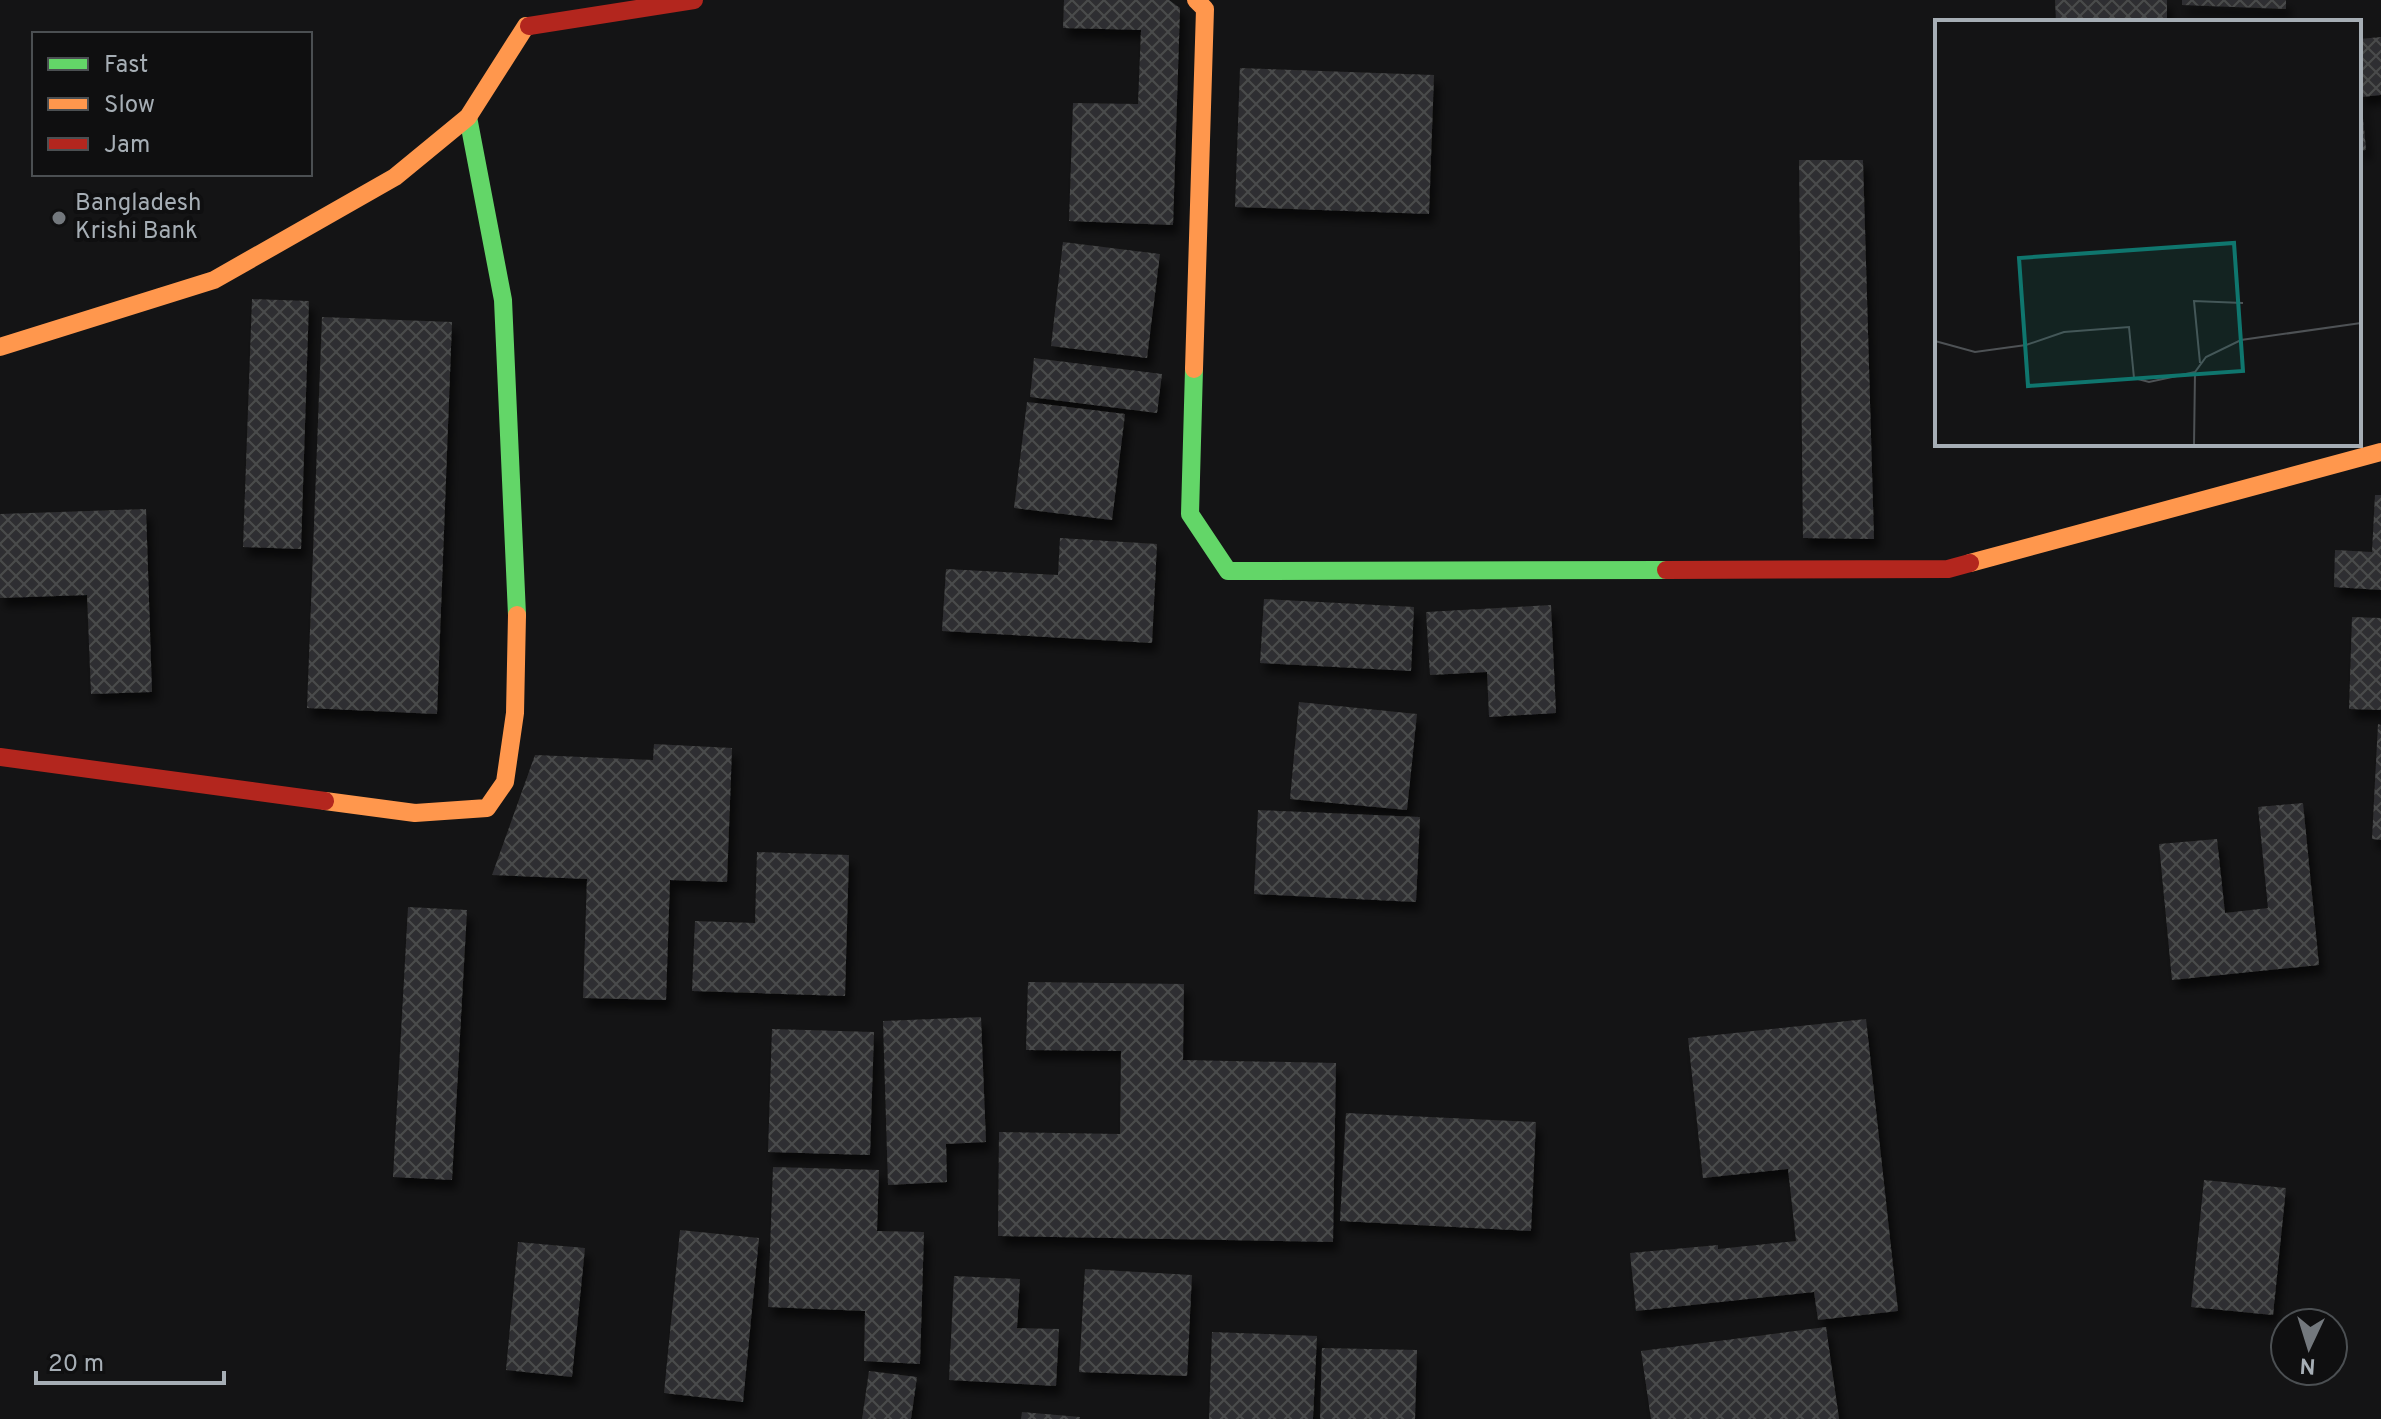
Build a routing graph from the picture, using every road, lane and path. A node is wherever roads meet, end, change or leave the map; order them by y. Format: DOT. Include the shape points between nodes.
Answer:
graph roads {
  1 [pos="694,0"];
  2 [pos="1196,0"];
  3 [pos="468,117"];
  4 [pos="0,347"];
  5 [pos="2381,452"];
  6 [pos="0,757"];
  1 -- 3 [label="street" via="526,26"];
  2 -- 5 [label="street" via="1205,9 1190,514 1228,571 1948,569"];
  3 -- 4 [label="street" via="395,177 214,280"];
  3 -- 6 [label="street" via="503,300 517,599 515,713 505,782 487,808 415,813"];
}
